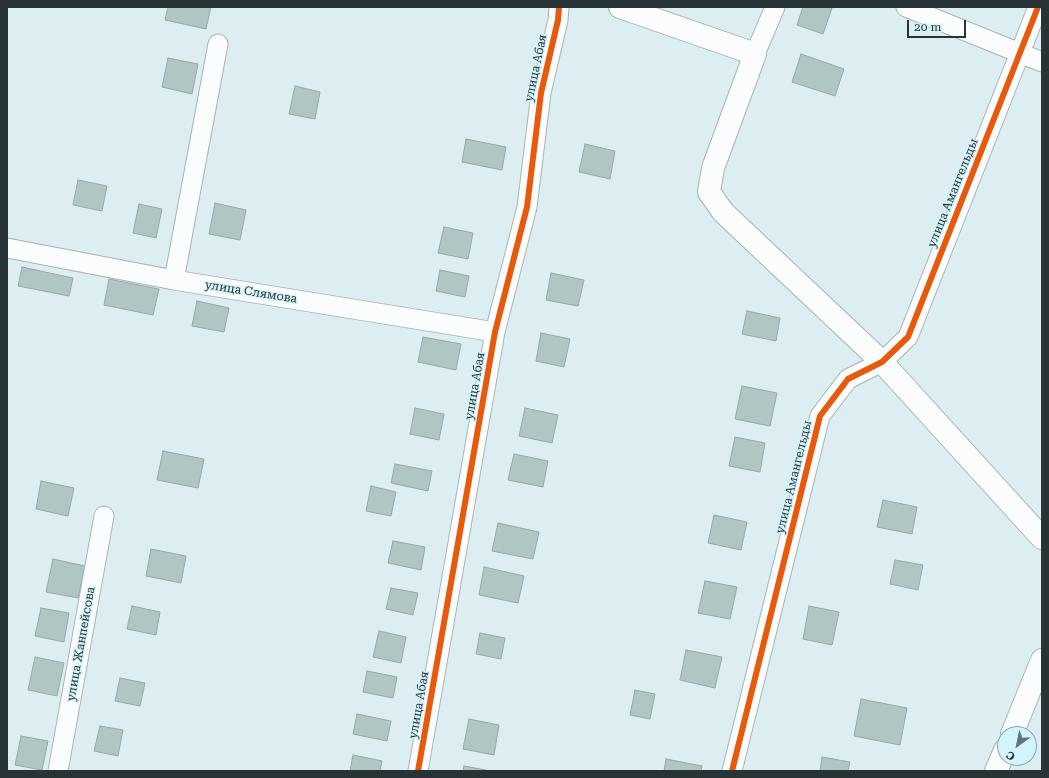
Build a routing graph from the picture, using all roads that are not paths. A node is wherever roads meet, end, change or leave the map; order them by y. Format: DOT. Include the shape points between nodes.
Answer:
graph roads {
  1 [pos="559,7"];
  2 [pos="620,7"];
  3 [pos="775,7"];
  4 [pos="906,7"];
  5 [pos="1038,7"];
  6 [pos="218,44"];
  7 [pos="755,54"];
  8 [pos="1020,54"];
  9 [pos="1042,62"];
  10 [pos="7,248"];
  11 [pos="174,280"];
  12 [pos="495,332"];
  13 [pos="882,362"];
  14 [pos="104,516"];
  15 [pos="1042,538"];
  16 [pos="1042,660"];
  17 [pos="1037,688"];
  18 [pos="1016,726"];
  19 [pos="58,771"];
  20 [pos="418,771"];
  21 [pos="732,771"];
  1 -- 12 [label="street, улица Абая" via="541,93 527,207"];
  2 -- 7 [label="street"];
  3 -- 7 [label="street"];
  4 -- 8 [label="street"];
  5 -- 8 [label="street, улица Амангельды"];
  6 -- 11 [label="street"];
  7 -- 13 [label="street" via="713,168 709,192 723,212"];
  8 -- 9 [label="street"];
  8 -- 13 [label="street, улица Амангельды" via="908,337"];
  10 -- 11 [label="street, улица Слямова"];
  11 -- 12 [label="street, улица Слямова"];
  12 -- 20 [label="street, улица Абая"];
  13 -- 15 [label="street"];
  13 -- 21 [label="street, улица Амангельды" via="848,379 820,416"];
  14 -- 19 [label="street, улица Жанпейсова"];
  16 -- 17 [label="street"];
  17 -- 18 [label="street"];
}
